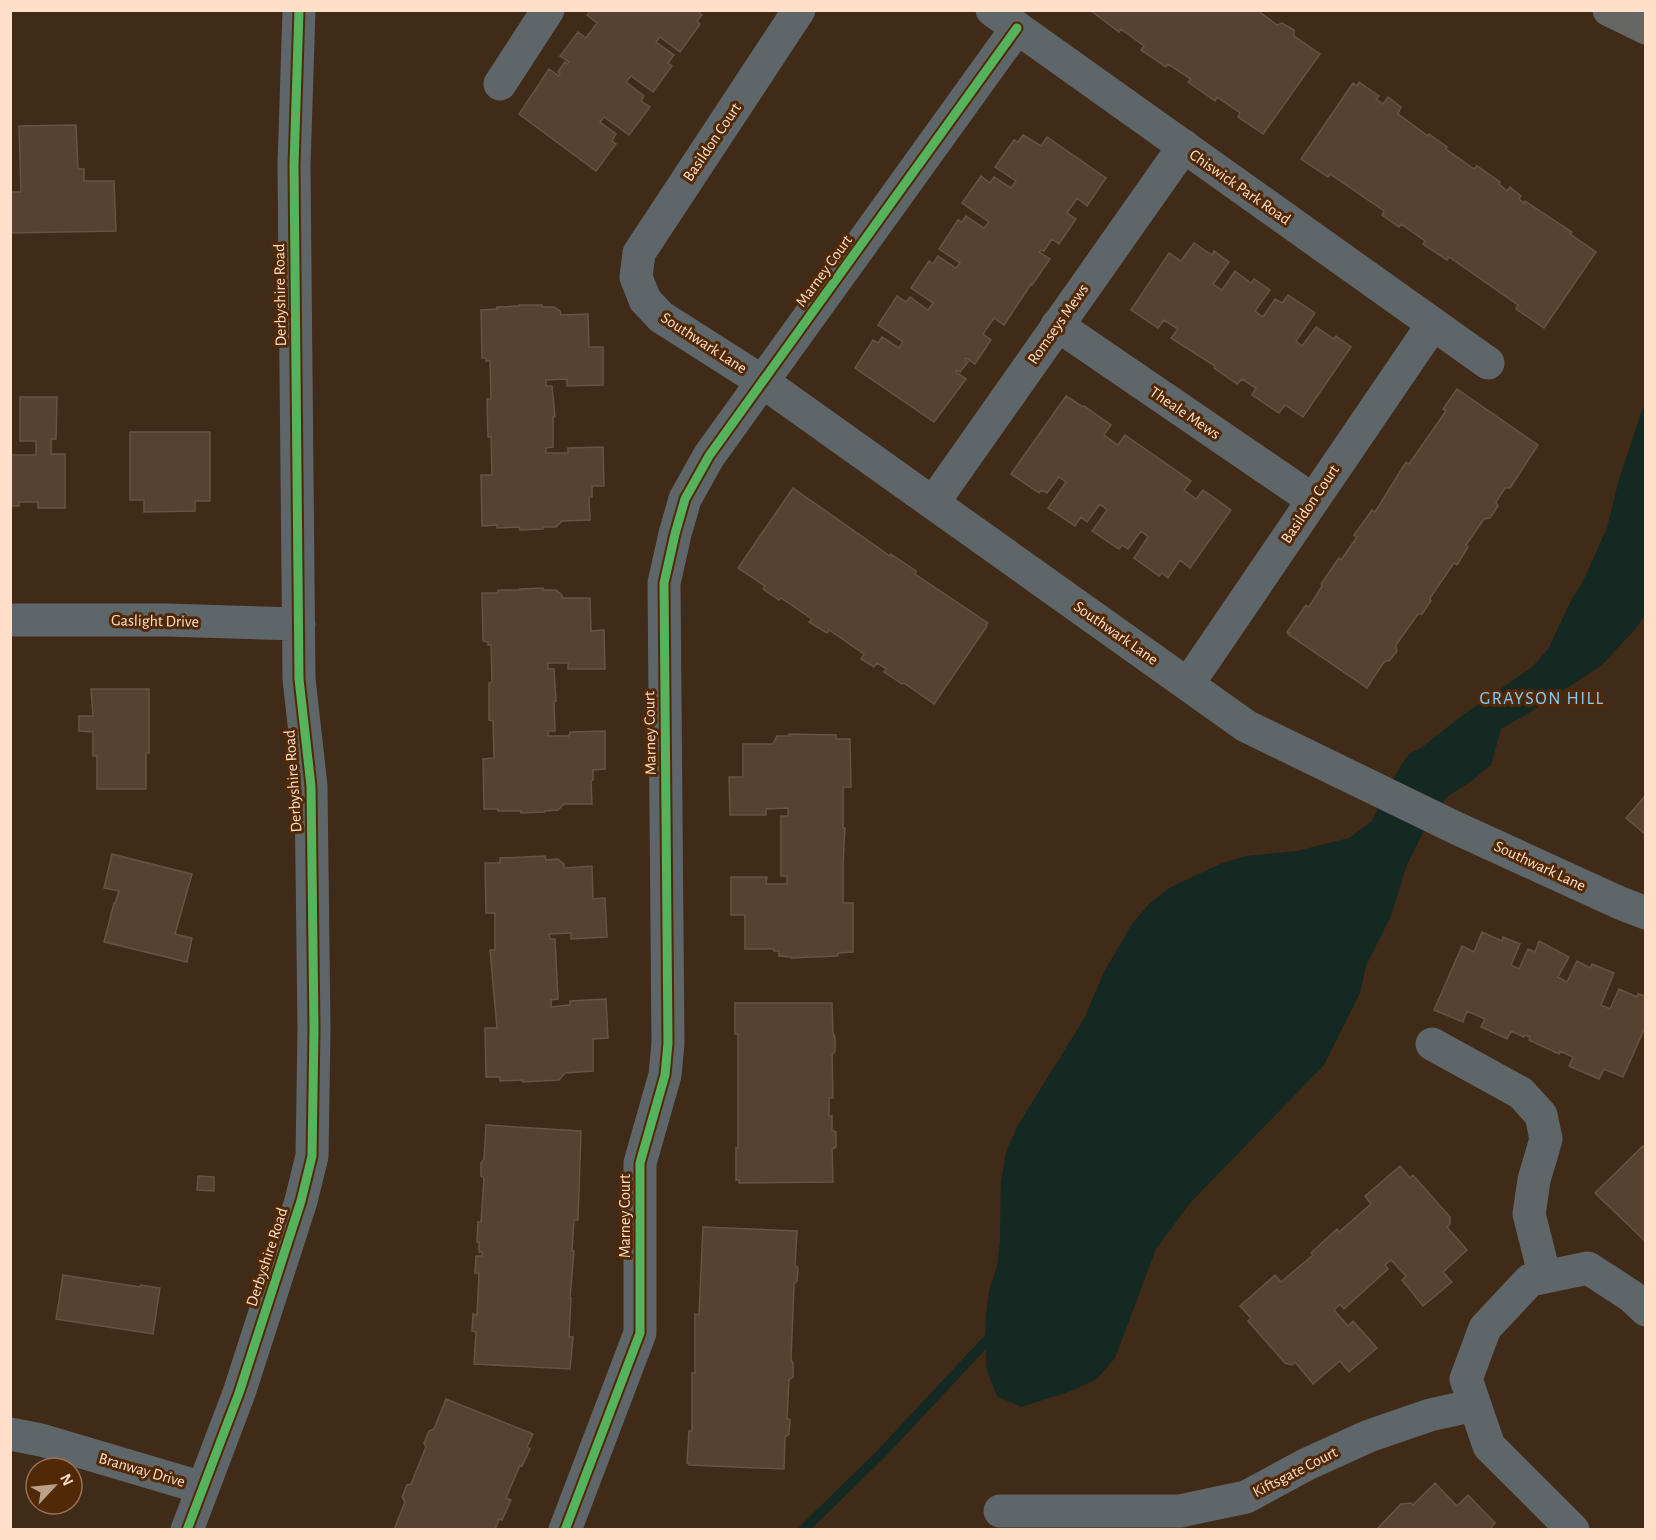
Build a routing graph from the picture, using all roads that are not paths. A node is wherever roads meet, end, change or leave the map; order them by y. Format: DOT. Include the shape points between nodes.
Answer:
graph roads {
  1 [pos="299,10"];
  2 [pos="548,10"];
  3 [pos="799,10"];
  4 [pos="1609,10"];
  5 [pos="1005,19"];
  6 [pos="1646,28"];
  7 [pos="500,84"];
  8 [pos="1184,146"];
  9 [pos="636,277"];
  10 [pos="1433,324"];
  11 [pos="1058,325"];
  12 [pos="1488,363"];
  13 [pos="763,382"];
  14 [pos="1313,500"];
  15 [pos="933,503"];
  16 [pos="10,620"];
  17 [pos="299,624"];
  18 [pos="1188,684"];
  19 [pos="1646,913"];
  20 [pos="1432,1044"];
  21 [pos="1545,1277"];
  22 [pos="1646,1310"];
  23 [pos="1475,1405"];
  24 [pos="10,1434"];
  25 [pos="203,1488"];
  26 [pos="1000,1511"];
  27 [pos="187,1530"];
  28 [pos="565,1530"];
  29 [pos="1573,1530"];
  1 -- 17 [label="street, Derbyshire Road" via="294,177"];
  2 -- 7 [label="street"];
  3 -- 9 [label="street, Basildon Court" via="639,253"];
  4 -- 6 [label="main road"];
  5 -- 8 [label="street, Chiswick Park Road"];
  5 -- 13 [label="street, Marney Court"];
  8 -- 10 [label="street, Chiswick Park Road"];
  8 -- 11 [label="street, Romseys Mews"];
  9 -- 13 [label="street, Southwark Lane" via="645,300 661,317"];
  10 -- 12 [label="street, Chiswick Park Road"];
  10 -- 14 [label="street, Basildon Court"];
  11 -- 14 [label="street, Theale Mews"];
  11 -- 15 [label="street, Romseys Mews"];
  13 -- 15 [label="street, Southwark Lane"];
  13 -- 28 [label="street, Marney Court" via="709,456 685,499 664,583 668,1043 665,1075 640,1163 640,1333"];
  14 -- 18 [label="street, Basildon Court"];
  15 -- 18 [label="street, Southwark Lane"];
  16 -- 17 [label="street, Gaslight Drive"];
  17 -- 25 [label="street, Derbyshire Road" via="299,679 311,786 312,1156 246,1370"];
  18 -- 19 [label="street, Southwark Lane" via="1246,726 1456,828"];
  20 -- 21 [label="street" via="1521,1093 1541,1115 1546,1139 1529,1214"];
  21 -- 22 [label="street" via="1588,1268"];
  21 -- 23 [label="street" via="1530,1280 1485,1329 1466,1378"];
  23 -- 26 [label="street, Kiftsgate Court" via="1430,1415 1369,1436 1246,1497 1180,1511"];
  23 -- 29 [label="street" via="1489,1446"];
  24 -- 25 [label="street, Branway Drive"];
  25 -- 27 [label="street, Derbyshire Road"];
}
